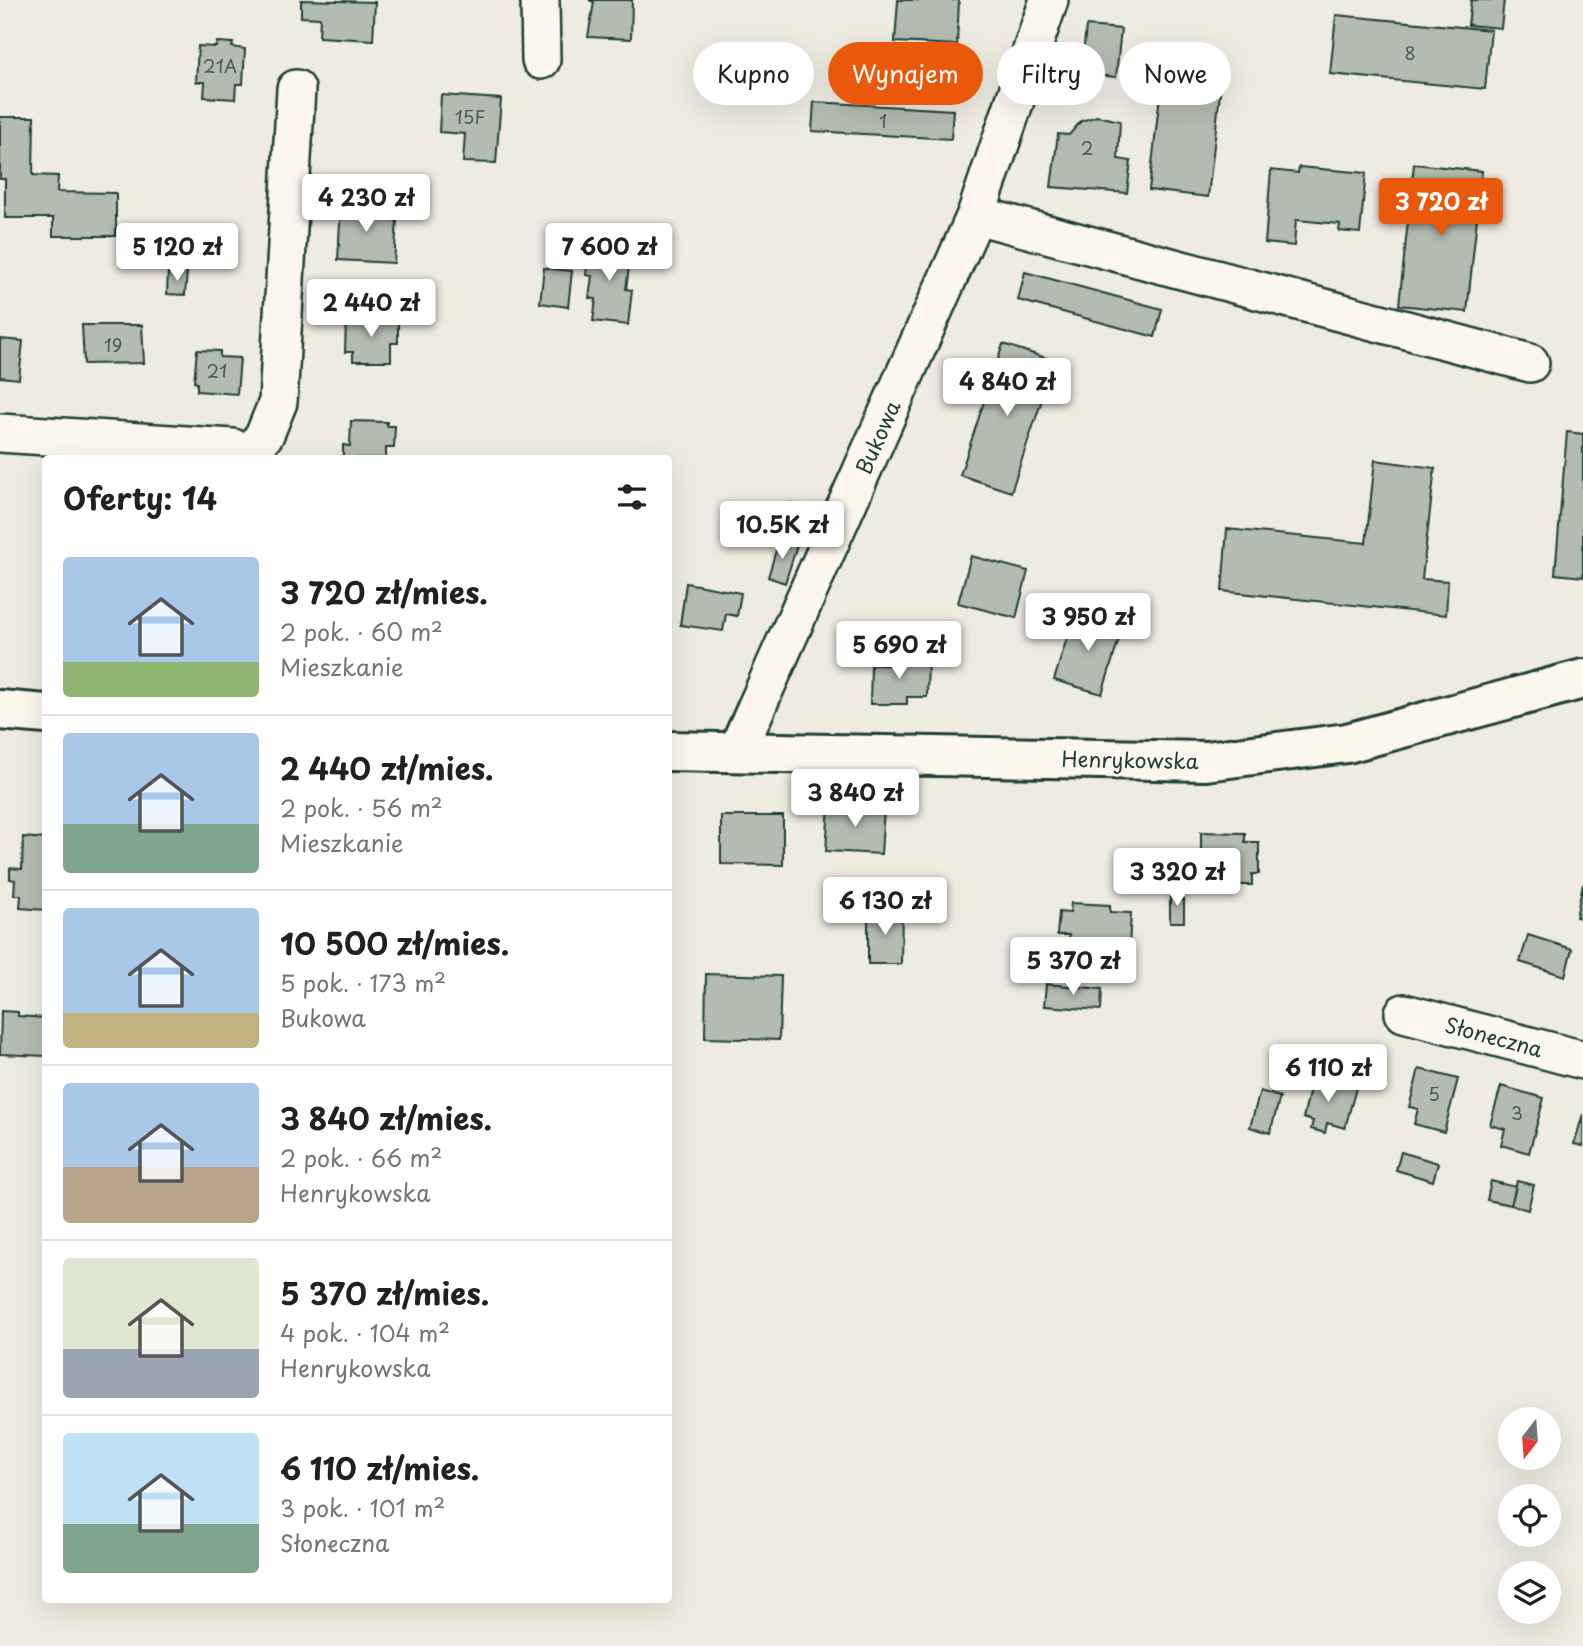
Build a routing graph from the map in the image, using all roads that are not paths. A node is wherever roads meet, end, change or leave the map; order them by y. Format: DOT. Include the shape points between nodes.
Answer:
graph roads {
  1 [pos="541,0"];
  2 [pos="1049,0"];
  3 [pos="541,60"];
  4 [pos="296,89"];
  5 [pos="976,215"];
  6 [pos="1530,363"];
  7 [pos="0,433"];
  8 [pos="243,455"];
  9 [pos="249,455"];
  10 [pos="1583,679"];
  11 [pos="0,710"];
  12 [pos="42,714"];
  13 [pos="672,751"];
  14 [pos="737,751"];
  15 [pos="1404,1013"];
  16 [pos="1583,1060"];
  1 -- 3 [label="street"];
  2 -- 5 [label="street, Bukowa"];
  4 -- 9 [label="street" via="278,402 265,434"];
  5 -- 6 [label="street"];
  5 -- 14 [label="street, Bukowa"];
  7 -- 8 [label="street" via="233,447"];
  10 -- 14 [label="street, Henrykowska" via="1348,743 1206,761"];
  11 -- 12 [label="street"];
  13 -- 14 [label="street, Henrykowska"];
  15 -- 16 [label="street, Słoneczna"];
}
